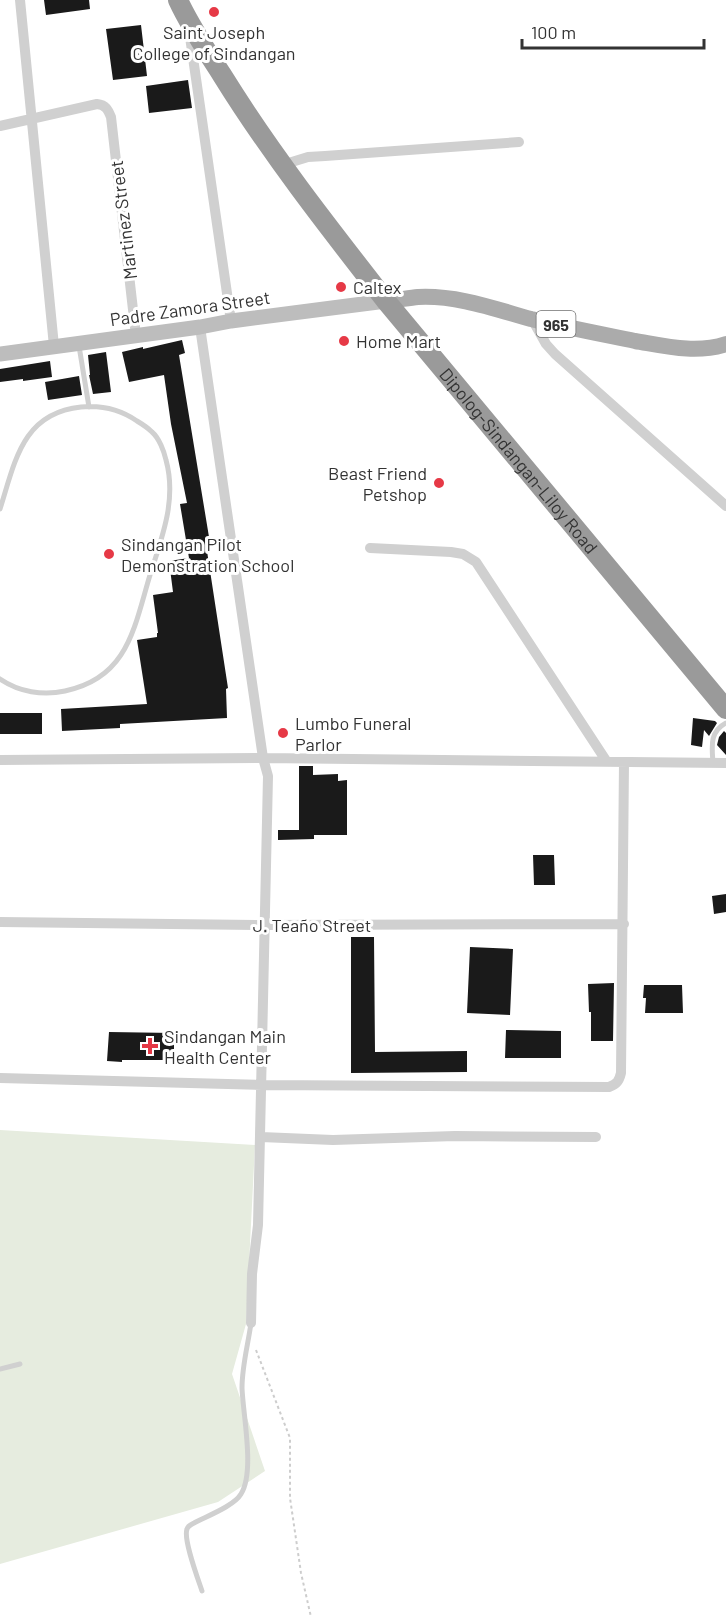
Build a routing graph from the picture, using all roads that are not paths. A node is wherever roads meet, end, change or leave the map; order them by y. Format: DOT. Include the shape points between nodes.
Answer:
graph roads {
  1 [pos="20,0"];
  2 [pos="178,0"];
  3 [pos="188,21"];
  4 [pos="32,119"];
  5 [pos="0,126"];
  6 [pos="519,142"];
  7 [pos="282,165"];
  8 [pos="386,301"];
  9 [pos="532,319"];
  10 [pos="231,321"];
  11 [pos="200,327"];
  12 [pos="136,336"];
  13 [pos="78,343"];
  14 [pos="726,344"];
  15 [pos="54,346"];
  16 [pos="0,354"];
  17 [pos="89,406"];
  18 [pos="726,506"];
  19 [pos="0,509"];
  20 [pos="370,548"];
  21 [pos="0,679"];
  22 [pos="726,709"];
  23 [pos="726,723"];
  24 [pos="263,758"];
  25 [pos="0,760"];
  26 [pos="607,762"];
  27 [pos="624,762"];
  28 [pos="713,763"];
  29 [pos="726,763"];
  30 [pos="0,922"];
  31 [pos="624,924"];
  32 [pos="265,925"];
  33 [pos="0,1078"];
  34 [pos="262,1084"];
  35 [pos="261,1137"];
  36 [pos="596,1137"];
  37 [pos="250,1328"];
  38 [pos="20,1364"];
  39 [pos="0,1369"];
  40 [pos="202,1591"];
  1 -- 4 [label="street"];
  2 -- 3 [label="highway, Dipolog-Sindangan-Liloy Road"];
  3 -- 7 [label="highway, Dipolog-Sindangan-Liloy Road"];
  3 -- 10 [label="street"];
  4 -- 5 [label="street"];
  4 -- 12 [label="street, Martinez Street" via="98,104 106,106 111,117"];
  4 -- 15 [label="street"];
  6 -- 7 [label="street" via="325,156"];
  7 -- 8 [label="highway, Dipolog-Sindangan-Liloy Road"];
  8 -- 9 [label="main road, 965" via="419,297 455,300"];
  8 -- 10 [label="street, Padre Zamora Street"];
  8 -- 22 [label="highway, Dipolog-Sindangan-Liloy Road"];
  9 -- 14 [label="main road, 965" via="681,348 713,349"];
  9 -- 18 [label="street" via="555,354"];
  10 -- 11 [label="street, Padre Zamora Street"];
  11 -- 12 [label="street, Padre Zamora Street"];
  11 -- 24 [label="street"];
  12 -- 13 [label="street, Padre Zamora Street"];
  13 -- 15 [label="street, Padre Zamora Street"];
  13 -- 17 [label="lane"];
  15 -- 16 [label="street, Padre Zamora Street"];
  17 -- 19 [label="lane" via="69,408 38,424 20,448"];
  17 -- 21 [label="lane" via="112,409 153,432 164,451 170,474 168,516 134,630 117,663 87,686 41,694"];
  20 -- 26 [label="street" via="451,552 476,562"];
  23 -- 28 [label="lane" via="713,735"];
  24 -- 25 [label="street"];
  24 -- 26 [label="street"];
  24 -- 32 [label="street" via="268,776"];
  26 -- 27 [label="street"];
  27 -- 28 [label="street"];
  27 -- 31 [label="street"];
  28 -- 29 [label="street"];
  30 -- 32 [label="street, J. Teaño Street"];
  31 -- 32 [label="street, J. Teaño Street"];
  31 -- 34 [label="street" via="621,1074 614,1085"];
  32 -- 34 [label="street"];
  33 -- 34 [label="street"];
  34 -- 35 [label="street"];
  35 -- 36 [label="street"];
  35 -- 37 [label="street"];
  37 -- 40 [label="lane" via="242,1388 248,1478 241,1496 233,1503 194,1522 186,1532"];
  38 -- 39 [label="lane"];
}
